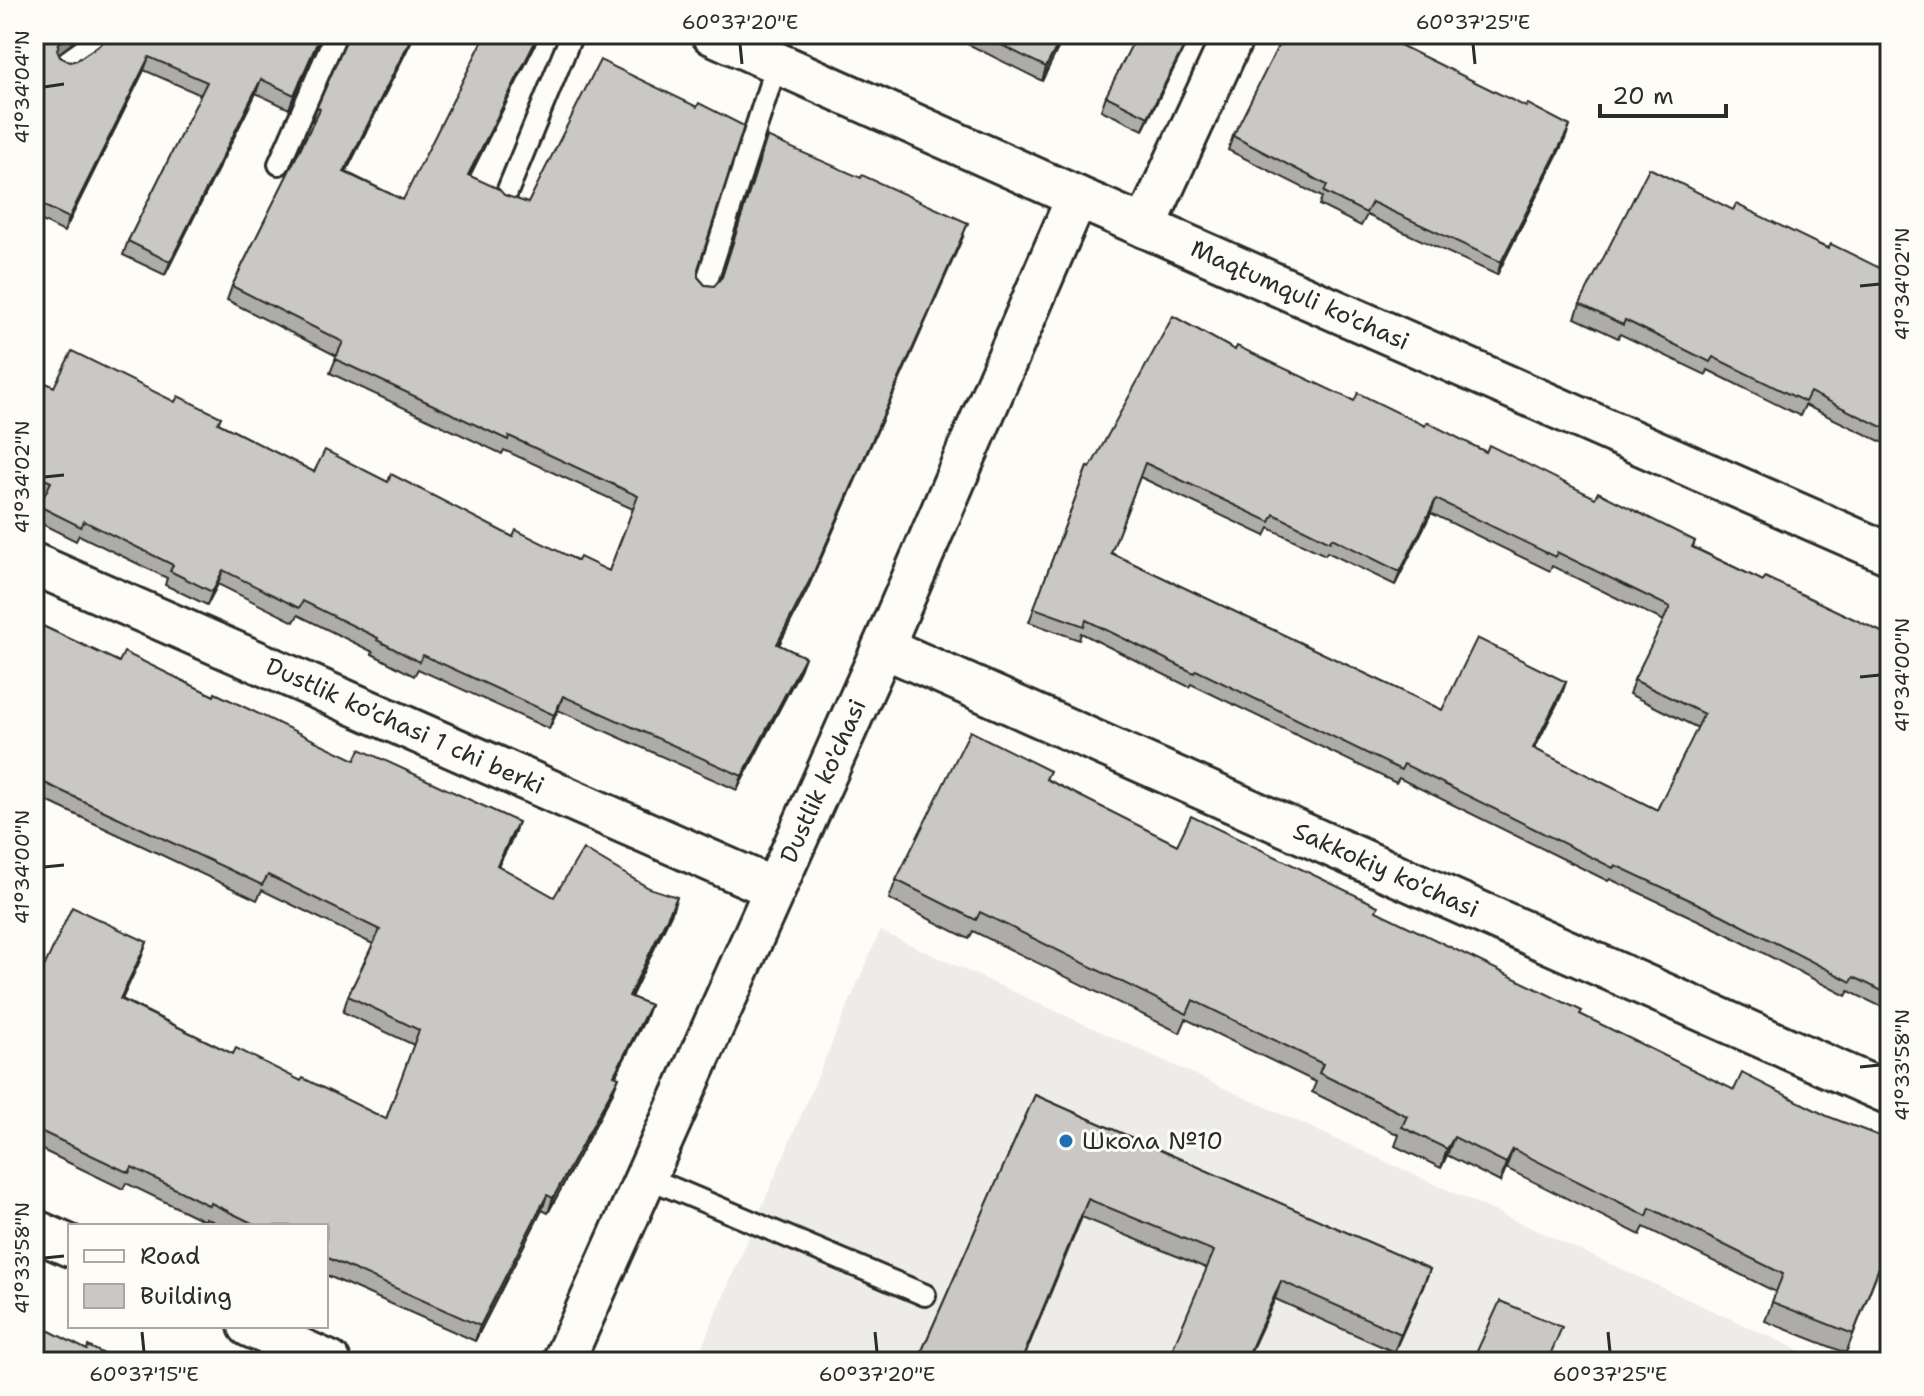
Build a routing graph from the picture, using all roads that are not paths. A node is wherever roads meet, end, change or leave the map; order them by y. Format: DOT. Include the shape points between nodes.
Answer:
graph roads {
  1 [pos="99,34"];
  2 [pos="336,34"];
  3 [pos="572,34"];
  4 [pos="712,34"];
  5 [pos="1234,34"];
  6 [pos="777,62"];
  7 [pos="65,63"];
  8 [pos="279,164"];
  9 [pos="505,197"];
  10 [pos="1077,197"];
  11 [pos="1145,227"];
  12 [pos="705,287"];
  13 [pos="1890,554"];
  14 [pos="34,564"];
  15 [pos="883,647"];
  16 [pos="775,889"];
  17 [pos="1890,1094"];
  18 [pos="646,1177"];
  19 [pos="34,1230"];
  20 [pos="68,1245"];
  21 [pos="925,1295"];
  22 [pos="254,1328"];
  23 [pos="330,1362"];
  24 [pos="563,1362"];
  1 -- 7 [label="lane"];
  2 -- 8 [label="lane"];
  3 -- 9 [label="lane"];
  4 -- 6 [label="street, Maqtumquli ko'chasi"];
  5 -- 11 [label="street"];
  6 -- 10 [label="street, Maqtumquli ko'chasi"];
  6 -- 12 [label="lane"];
  10 -- 11 [label="street, Maqtumquli ko'chasi"];
  10 -- 15 [label="street, Dustlik ko'chasi"];
  11 -- 13 [label="street, Maqtumquli ko'chasi"];
  14 -- 16 [label="street, Dustlik ko'chasi 1 chi berki"];
  15 -- 16 [label="street, Dustlik ko'chasi"];
  15 -- 17 [label="street, Sakkokiy ko'chasi"];
  16 -- 18 [label="street, Dustlik ko'chasi"];
  18 -- 21 [label="lane"];
  18 -- 24 [label="street, Dustlik ko'chasi"];
  19 -- 20 [label="street"];
  22 -- 23 [label="street"];
}
